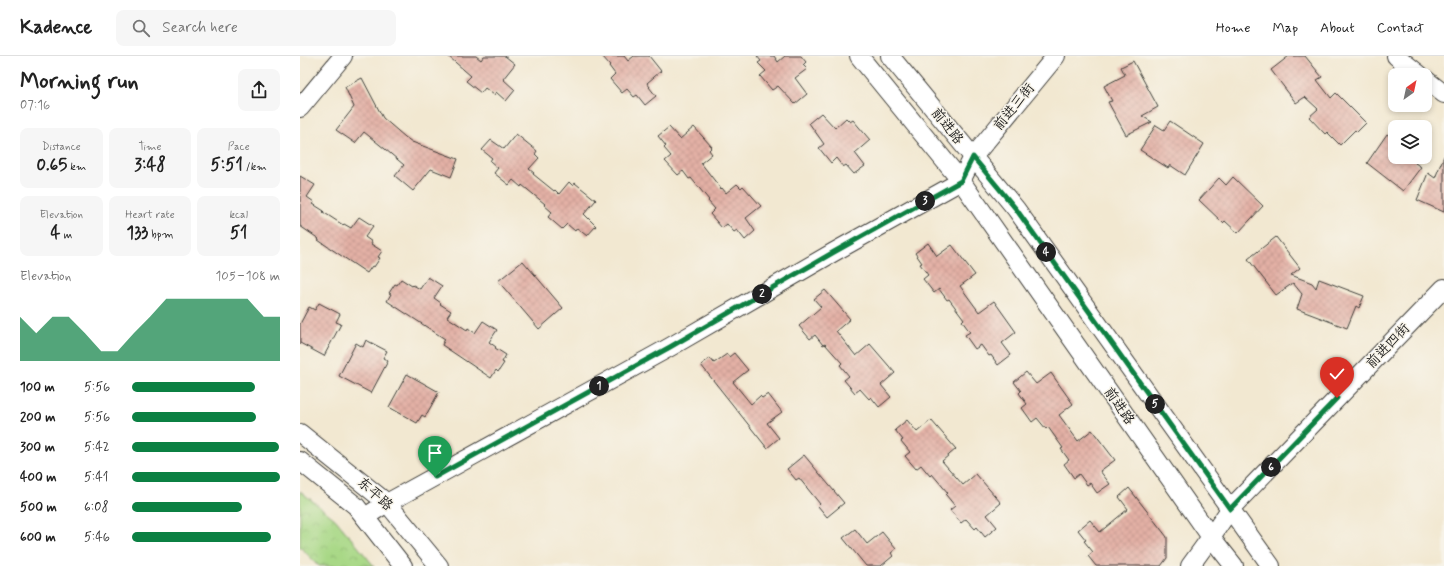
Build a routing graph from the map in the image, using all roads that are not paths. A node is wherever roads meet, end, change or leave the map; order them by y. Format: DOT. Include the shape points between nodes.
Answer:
graph roads {
  1 [pos="343,56"];
  2 [pos="859,56"];
  3 [pos="890,56"];
  4 [pos="1056,56"];
  5 [pos="1396,56"];
  6 [pos="1411,68"];
  7 [pos="1432,85"];
  8 [pos="1444,94"];
  9 [pos="300,108"];
  10 [pos="973,157"];
  11 [pos="961,181"];
  12 [pos="1444,288"];
  13 [pos="300,432"];
  14 [pos="300,461"];
  15 [pos="387,503"];
  16 [pos="1230,509"];
  17 [pos="365,517"];
  18 [pos="1212,537"];
  19 [pos="404,566"];
  20 [pos="439,566"];
  21 [pos="1190,566"];
  22 [pos="1234,566"];
  23 [pos="1271,566"];
  1 -- 9 [label="street"];
  2 -- 11 [label="street, 前进路"];
  3 -- 10 [label="street, 前进路"];
  4 -- 10 [label="street, 前进三街"];
  5 -- 6 [label="street"];
  7 -- 8 [label="street"];
  10 -- 11 [label="street, 前进三街"];
  10 -- 16 [label="street, 前进路" via="1016,209"];
  11 -- 15 [label="street" via="670,347"];
  11 -- 18 [label="street, 前进路"];
  12 -- 16 [label="street, 前进四街"];
  13 -- 15 [label="street, 东平路"];
  14 -- 17 [label="street, 东平路" via="356,506"];
  15 -- 17 [label="street"];
  15 -- 20 [label="street, 东平路"];
  16 -- 18 [label="street, 前进四街"];
  16 -- 23 [label="street, 前进路"];
  17 -- 19 [label="street, 东平路"];
  18 -- 21 [label="street, 前进四街"];
  18 -- 22 [label="street, 前进路"];
}
